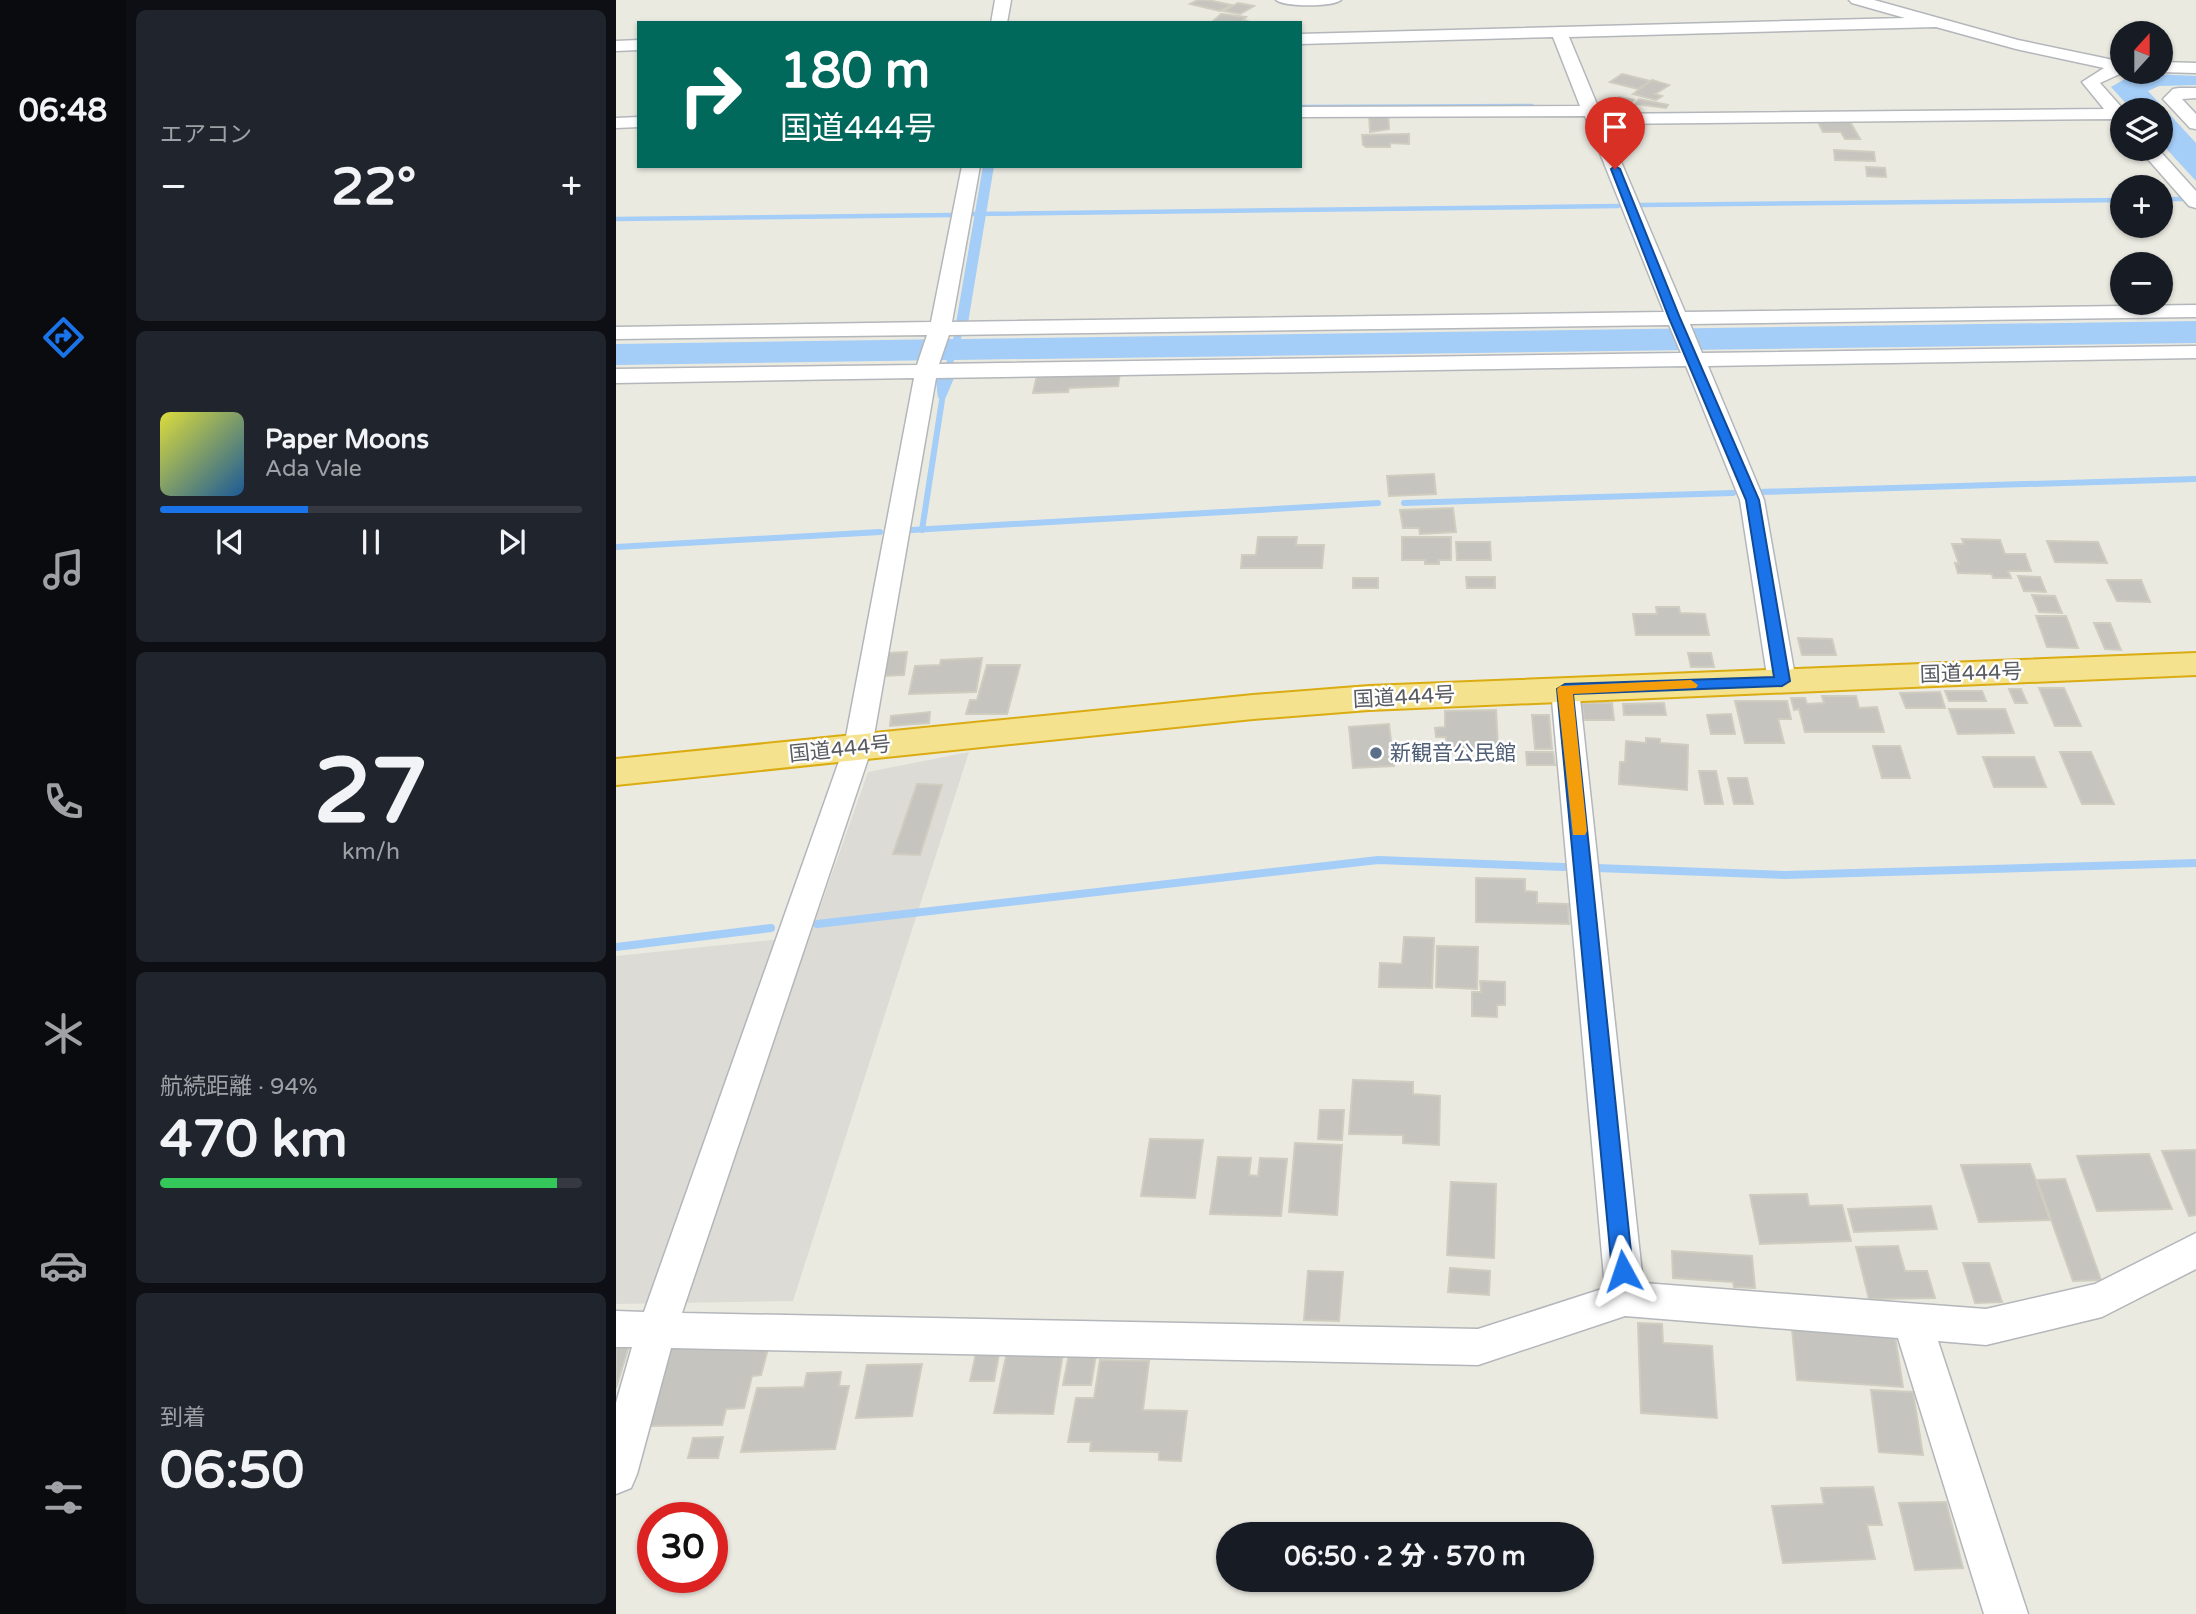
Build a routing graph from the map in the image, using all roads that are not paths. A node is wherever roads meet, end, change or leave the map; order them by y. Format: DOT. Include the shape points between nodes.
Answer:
graph roads {
  1 [pos="1003,0"];
  2 [pos="1284,0"];
  3 [pos="1857,0"];
  4 [pos="1333,16"];
  5 [pos="1943,16"];
  6 [pos="999,21"];
  7 [pos="1559,33"];
  8 [pos="1302,37"];
  9 [pos="637,45"];
  10 [pos="616,46"];
  11 [pos="2110,65"];
  12 [pos="2110,72"];
  13 [pos="2196,93"];
  14 [pos="2110,106"];
  15 [pos="1302,112"];
  16 [pos="2110,113"];
  17 [pos="1594,115"];
  18 [pos="637,122"];
  19 [pos="616,123"];
  20 [pos="2196,124"];
  21 [pos="2159,161"];
  22 [pos="971,168"];
  23 [pos="2196,202"];
  24 [pos="2196,311"];
  25 [pos="1676,321"];
  26 [pos="949,330"];
  27 [pos="616,333"];
  28 [pos="2196,352"];
  29 [pos="1691,356"];
  30 [pos="937,370"];
  31 [pos="616,376"];
  32 [pos="2196,664"];
  33 [pos="1782,681"];
  34 [pos="1565,689"];
  35 [pos="858,747"];
  36 [pos="616,772"];
  37 [pos="2196,1250"];
  38 [pos="1625,1298"];
  39 [pos="1912,1321"];
  40 [pos="616,1329"];
  41 [pos="657,1329"];
  42 [pos="616,1474"];
  43 [pos="2006,1614"];
  1 -- 6 [label="street"];
  2 -- 4 [label="street"];
  3 -- 5 [label="street"];
  4 -- 7 [label="street"];
  4 -- 8 [label="street"];
  5 -- 7 [label="street"];
  5 -- 11 [label="street" via="2016,44"];
  7 -- 17 [label="street"];
  9 -- 10 [label="street"];
  12 -- 14 [label="street" via="2090,82"];
  13 -- 20 [label="street" via="2179,93 2172,99"];
  15 -- 17 [label="street"];
  16 -- 17 [label="street"];
  17 -- 25 [label="street"];
  18 -- 19 [label="street"];
  21 -- 23 [label="street"];
  22 -- 26 [label="street"];
  24 -- 25 [label="street"];
  25 -- 26 [label="street"];
  25 -- 29 [label="street"];
  26 -- 27 [label="street"];
  26 -- 30 [label="street"];
  28 -- 29 [label="street"];
  29 -- 30 [label="street"];
  29 -- 33 [label="street" via="1752,500"];
  30 -- 31 [label="street"];
  30 -- 35 [label="street"];
  32 -- 33 [label="highway, 国道444号"];
  33 -- 34 [label="highway, 国道444号"];
  34 -- 35 [label="highway, 国道444号" via="1266,706"];
  34 -- 38 [label="street"];
  35 -- 36 [label="highway, 国道444号"];
  35 -- 41 [label="street"];
  37 -- 39 [label="street" via="2102,1300 1986,1327"];
  38 -- 39 [label="street"];
  38 -- 41 [label="street" via="1478,1347"];
  39 -- 43 [label="street"];
  40 -- 41 [label="street"];
  41 -- 42 [label="street"];
}
